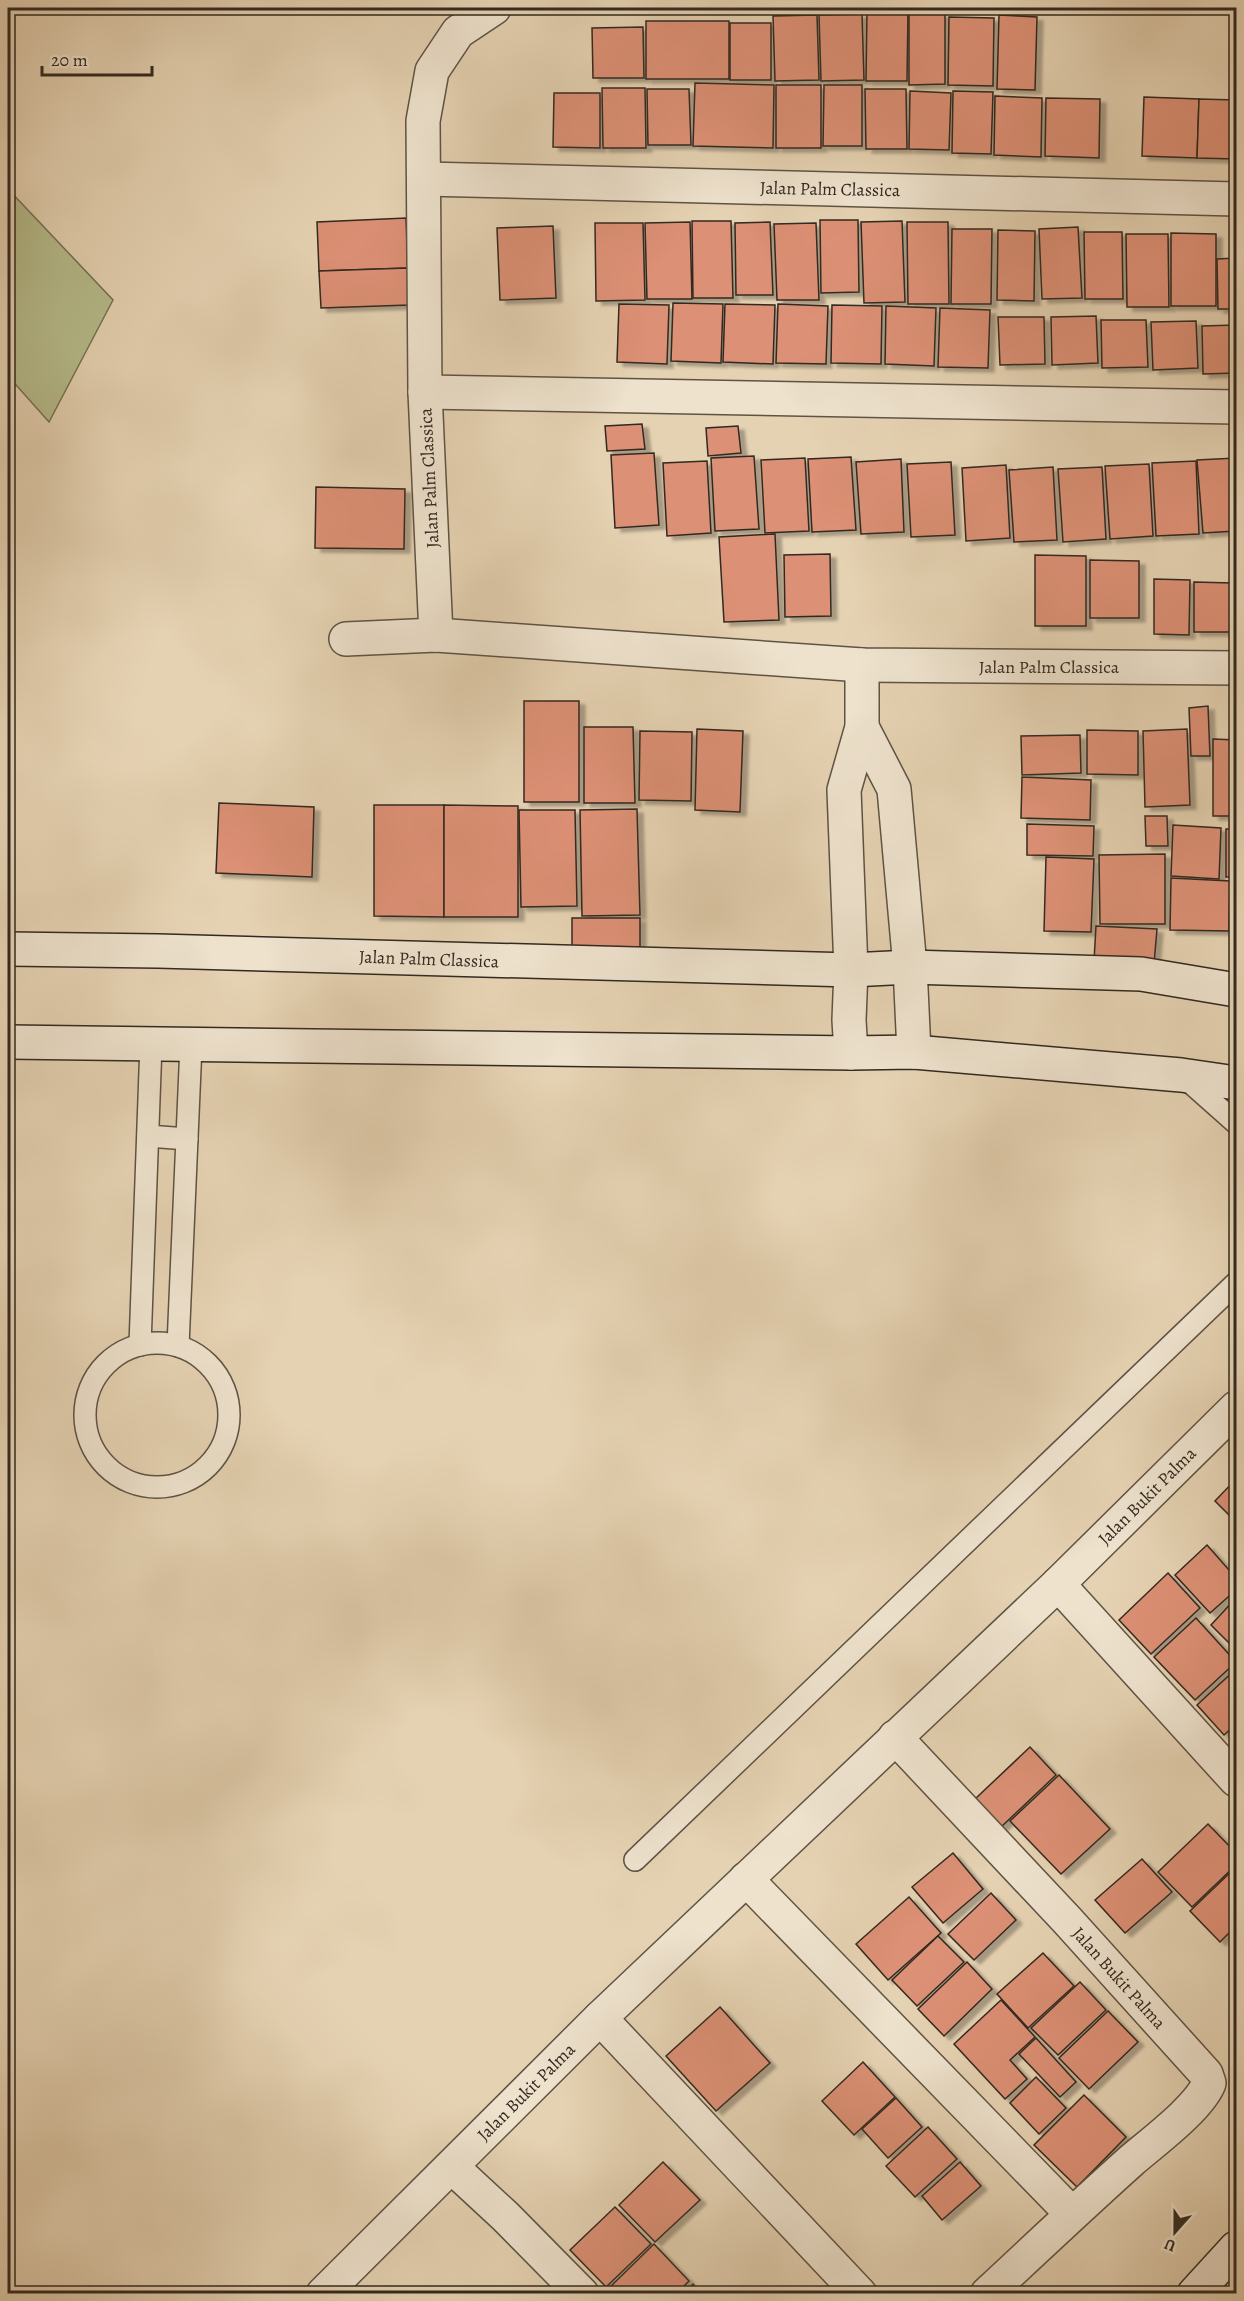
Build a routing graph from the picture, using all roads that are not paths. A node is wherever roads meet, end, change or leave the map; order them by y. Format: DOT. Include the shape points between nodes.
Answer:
graph roads {
  1 [pos="494,8"];
  2 [pos="424,178"];
  3 [pos="1236,199"];
  4 [pos="425,392"];
  5 [pos="1236,407"];
  6 [pos="436,635"];
  7 [pos="346,639"];
  8 [pos="862,665"];
  9 [pos="1236,668"];
  10 [pos="862,727"];
  11 [pos="8,949"];
  12 [pos="910,967"];
  13 [pos="851,970"];
  14 [pos="1236,990"];
  15 [pos="8,1042"];
  16 [pos="151,1044"];
  17 [pos="191,1045"];
  18 [pos="914,1052"];
  19 [pos="850,1053"];
  20 [pos="1181,1074"];
  21 [pos="1236,1083"];
  22 [pos="1236,1123"];
  23 [pos="148,1136"];
  24 [pos="187,1139"];
  25 [pos="1236,1283"];
  26 [pos="140,1345"];
  27 [pos="178,1346"];
  28 [pos="1236,1408"];
  29 [pos="1058,1584"];
  30 [pos="895,1737"];
  31 [pos="1236,1780"];
  32 [pos="635,1860"];
  33 [pos="746,1879"];
  34 [pos="600,2018"];
  35 [pos="452,2167"];
  36 [pos="1072,2214"];
  37 [pos="1236,2248"];
  38 [pos="323,2294"];
  39 [pos="582,2294"];
  40 [pos="860,2294"];
  41 [pos="987,2294"];
  42 [pos="1194,2294"];
  1 -- 2 [label="street, Jalan Palm Classica" via="458,32 432,71 423,121"];
  2 -- 3 [label="street, Jalan Palm Classica"];
  2 -- 4 [label="street, Jalan Palm Classica"];
  4 -- 5 [label="street, Jalan Palm Classica"];
  4 -- 6 [label="street, Jalan Palm Classica"];
  6 -- 7 [label="street, Jalan Palm Classica"];
  6 -- 8 [label="street, Jalan Palm Classica"];
  8 -- 9 [label="street, Jalan Palm Classica"];
  8 -- 10 [label="street"];
  10 -- 12 [label="street" via="894,789"];
  10 -- 13 [label="street" via="844,790"];
  11 -- 13 [label="street, Jalan Palm Classica"];
  12 -- 13 [label="street, Jalan Palm Classica"];
  12 -- 14 [label="street, Jalan Palm Classica" via="1141,974"];
  12 -- 18 [label="street"];
  13 -- 19 [label="street"];
  15 -- 16 [label="street"];
  16 -- 17 [label="street"];
  16 -- 23 [label="lane"];
  17 -- 19 [label="street"];
  17 -- 24 [label="lane"];
  18 -- 19 [label="street"];
  18 -- 20 [label="street"];
  20 -- 21 [label="street"];
  20 -- 22 [label="lane"];
  23 -- 24 [label="lane"];
  23 -- 26 [label="lane"];
  24 -- 27 [label="lane"];
  25 -- 32 [label="lane"];
  26 -- 27 [label="lane"];
  26 -- 27 [label="lane" via="111,1358 92,1383 84,1413 90,1444 109,1470 136,1485 169,1487 199,1476 221,1452 231,1421 225,1388 207,1362"];
  28 -- 29 [label="street, Jalan Bukit Palma"];
  29 -- 30 [label="street, Jalan Bukit Palma"];
  29 -- 31 [label="street"];
  30 -- 33 [label="street, Jalan Bukit Palma"];
  30 -- 36 [label="street, Jalan Bukit Palma" via="1208,2077 1206,2090 1185,2113"];
  33 -- 34 [label="street, Jalan Bukit Palma"];
  33 -- 36 [label="street"];
  34 -- 35 [label="street, Jalan Bukit Palma"];
  34 -- 40 [label="street"];
  35 -- 38 [label="street, Jalan Bukit Palma"];
  35 -- 39 [label="street"];
  36 -- 41 [label="street, Jalan Bukit Palma"];
  37 -- 42 [label="street"];
}
